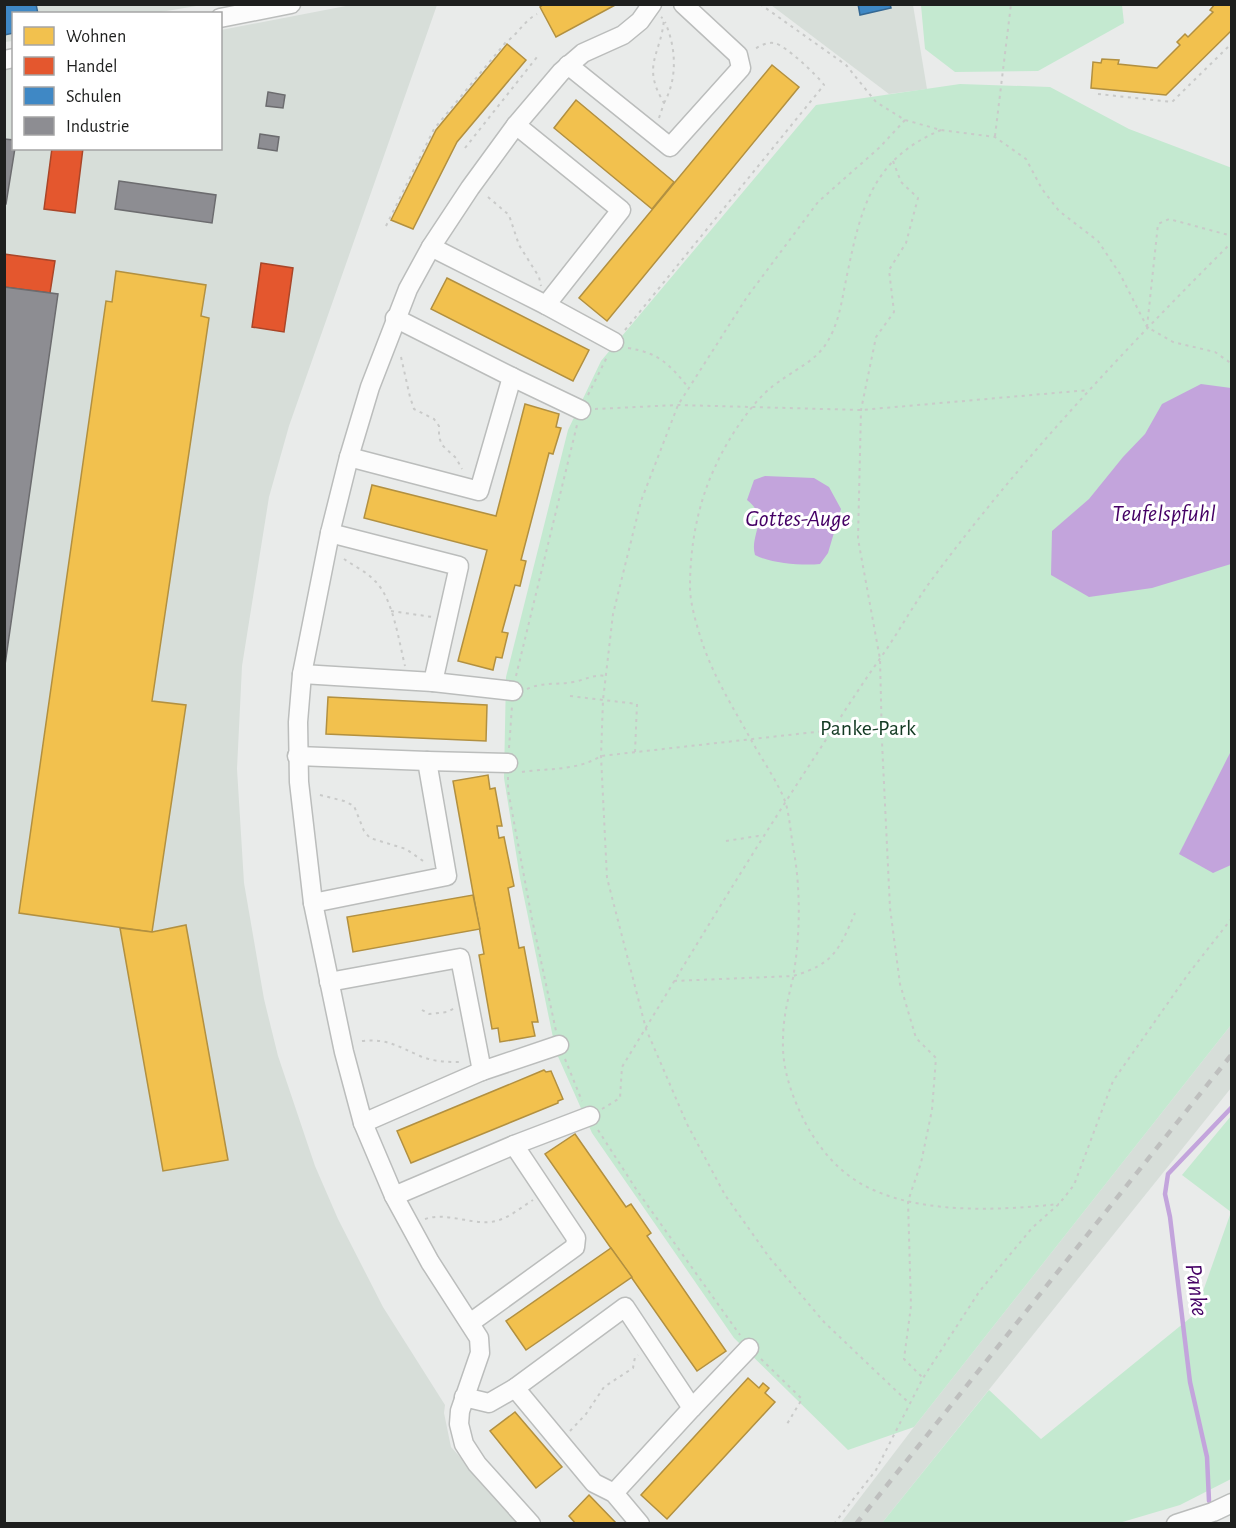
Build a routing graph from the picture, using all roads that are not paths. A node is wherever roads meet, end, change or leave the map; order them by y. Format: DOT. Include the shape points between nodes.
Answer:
graph roads {
  1 [pos="683,4"];
  2 [pos="283,5"];
  3 [pos="656,10"];
  4 [pos="222,18"];
  5 [pos="568,65"];
  6 [pos="516,124"];
  7 [pos="431,247"];
  8 [pos="546,305"];
  9 [pos="395,318"];
  10 [pos="614,342"];
  11 [pos="513,377"];
  12 [pos="581,410"];
  13 [pos="349,457"];
  14 [pos="330,533"];
  15 [pos="302,674"];
  16 [pos="433,682"];
  17 [pos="513,691"];
  18 [pos="297,756"];
  19 [pos="427,761"];
  20 [pos="508,763"];
  21 [pos="313,903"];
  22 [pos="329,982"];
  23 [pos="559,1045"];
  24 [pos="481,1066"];
  25 [pos="590,1116"];
  26 [pos="363,1123"];
  27 [pos="514,1145"];
  28 [pos="393,1196"];
  29 [pos="470,1323"];
  30 [pos="749,1348"];
  31 [pos="515,1388"];
  32 [pos="464,1397"];
  33 [pos="692,1408"];
  34 [pos="614,1493"];
  35 [pos="1232,1503"];
  36 [pos="531,1524"];
  37 [pos="640,1524"];
  38 [pos="1176,1524"];
  1 -- 5 [label="street" via="738,55 741,68 670,147"];
  2 -- 4 [label="street"];
  3 -- 5 [label="street" via="623,35 583,53"];
  5 -- 6 [label="street"];
  6 -- 7 [label="street"];
  6 -- 8 [label="street" via="621,210"];
  7 -- 8 [label="street"];
  7 -- 9 [label="street"];
  8 -- 10 [label="street"];
  9 -- 11 [label="street"];
  9 -- 13 [label="street"];
  11 -- 12 [label="street"];
  11 -- 13 [label="street" via="479,491"];
  13 -- 14 [label="street"];
  14 -- 15 [label="street"];
  14 -- 16 [label="street" via="459,566"];
  15 -- 16 [label="street"];
  15 -- 18 [label="street"];
  16 -- 17 [label="street"];
  18 -- 19 [label="street"];
  18 -- 21 [label="street"];
  19 -- 20 [label="street"];
  19 -- 21 [label="street" via="447,876"];
  21 -- 22 [label="street"];
  22 -- 24 [label="street" via="460,958"];
  22 -- 26 [label="street"];
  23 -- 24 [label="street"];
  24 -- 26 [label="street"];
  25 -- 27 [label="street"];
  26 -- 28 [label="street"];
  27 -- 28 [label="street"];
  27 -- 29 [label="street" via="576,1238 575,1247"];
  28 -- 29 [label="street"];
  29 -- 32 [label="street" via="479,1338 480,1353"];
  30 -- 33 [label="street"];
  31 -- 32 [label="street" via="489,1403"];
  31 -- 33 [label="street" via="625,1307"];
  31 -- 34 [label="street" via="594,1483"];
  32 -- 36 [label="street" via="459,1424 464,1444"];
  33 -- 34 [label="street"];
  34 -- 37 [label="street"];
  35 -- 38 [label="street"];
}
